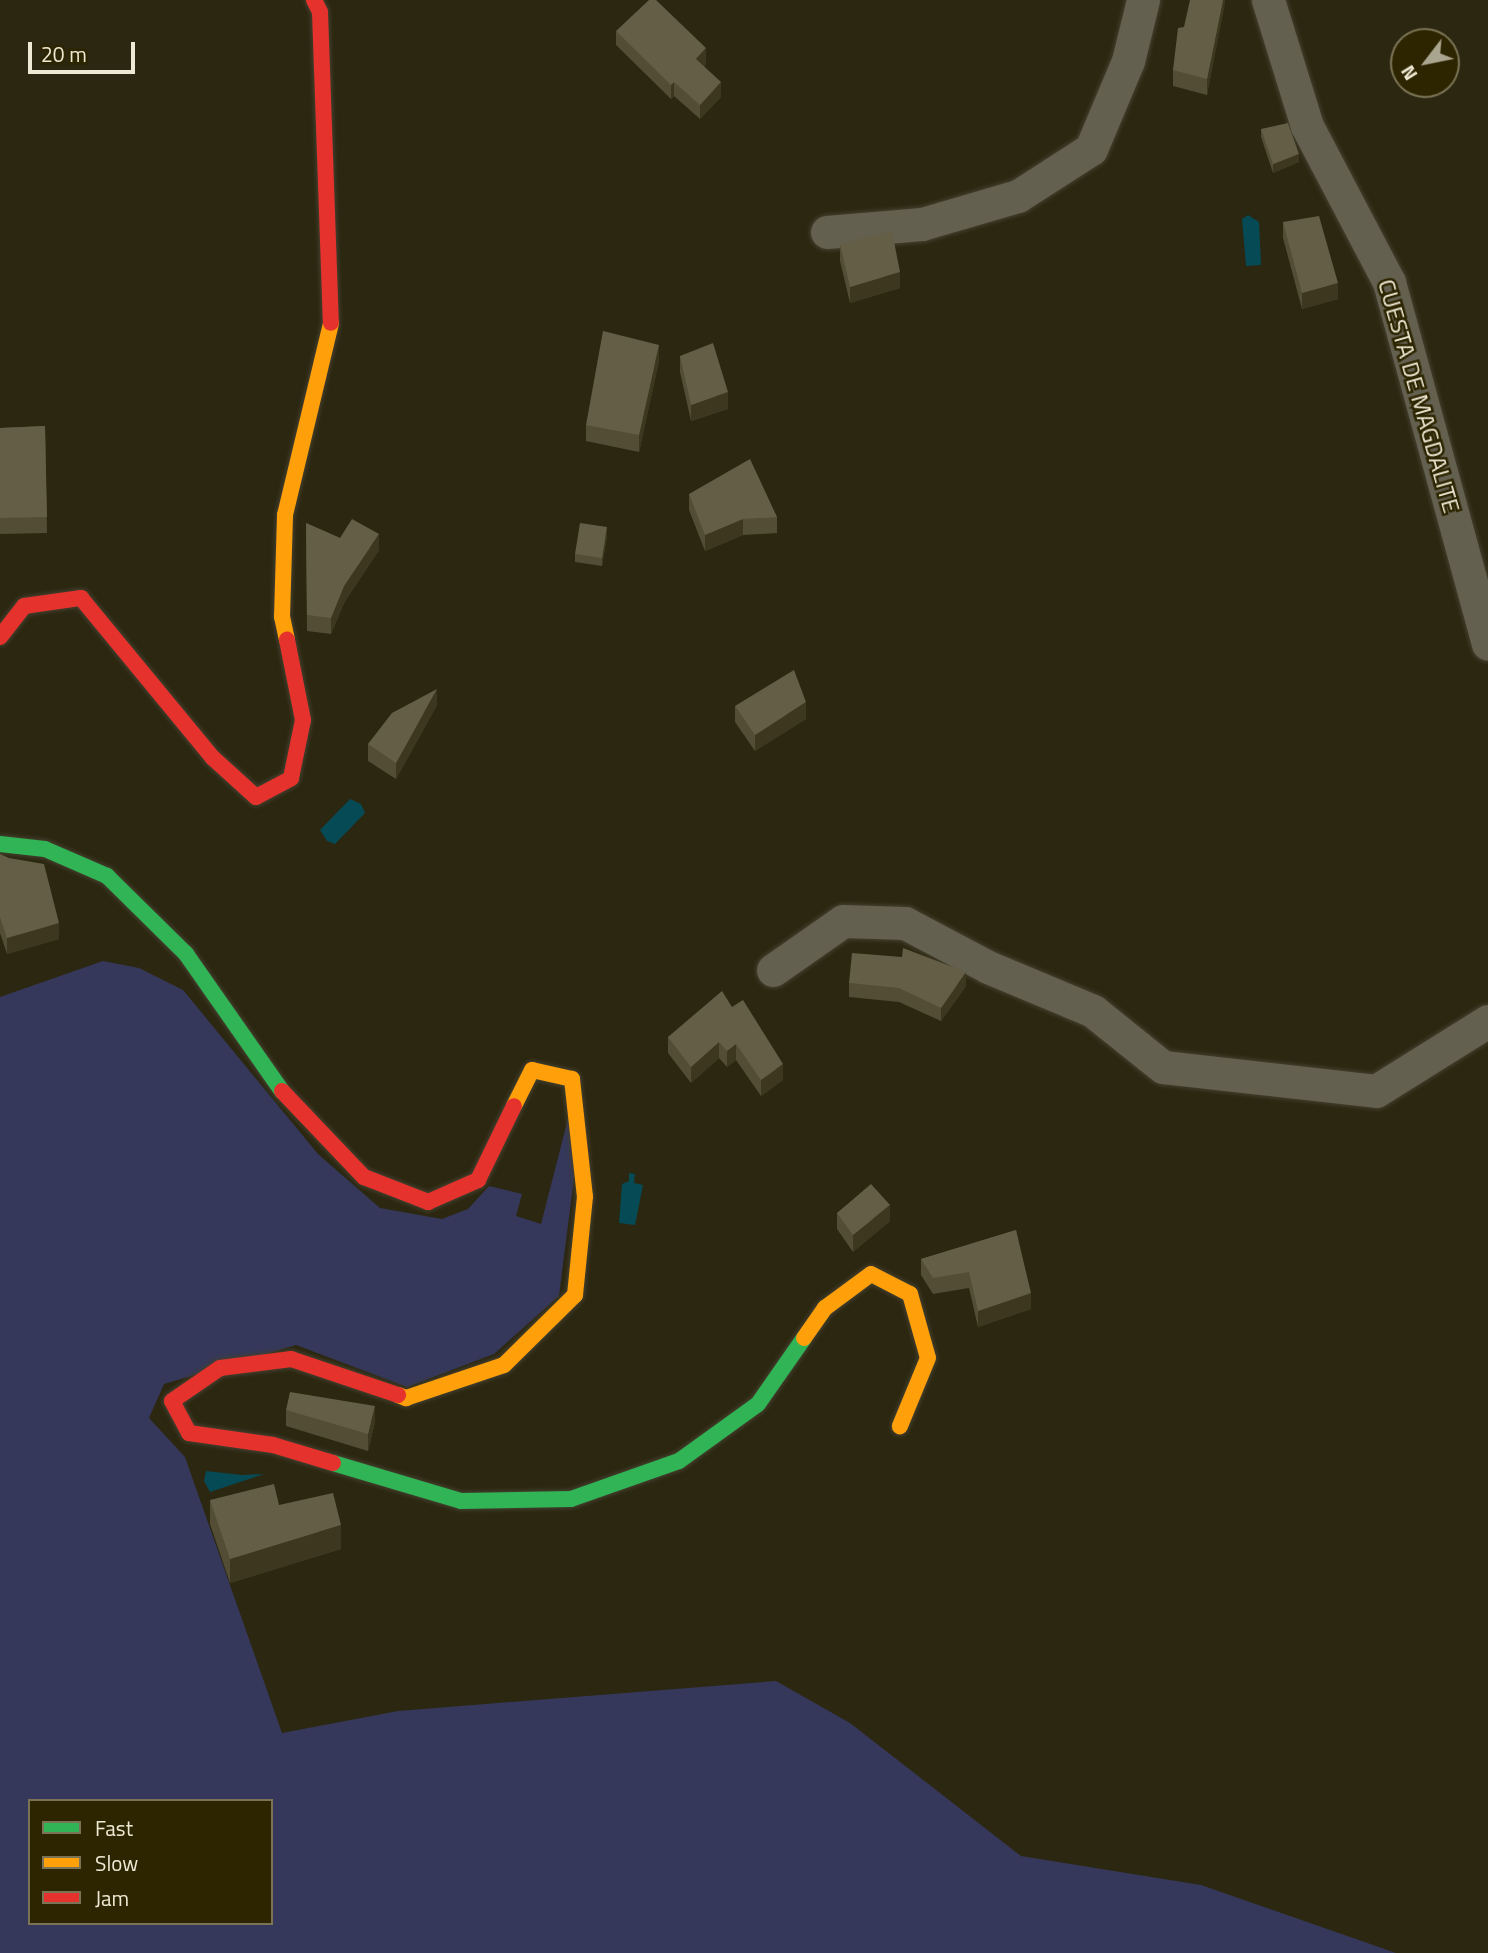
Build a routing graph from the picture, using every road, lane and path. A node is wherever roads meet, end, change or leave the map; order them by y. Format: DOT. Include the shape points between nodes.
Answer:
graph roads {
  1 [pos="314,0"];
  2 [pos="1143,0"];
  3 [pos="1268,0"];
  4 [pos="827,232"];
  5 [pos="0,637"];
  6 [pos="1488,644"];
  7 [pos="0,844"];
  8 [pos="773,970"];
  9 [pos="1488,1021"];
  10 [pos="900,1426"];
  1 -- 5 [label="street" via="320,12 331,326 285,515 282,617 303,720 291,778 256,797 213,758 81,598 24,606"];
  2 -- 4 [label="street" via="1128,61 1091,149 1018,196 922,225"];
  3 -- 6 [label="street, CUESTA DE MAGDALITE" via="1307,126 1389,282"];
  7 -- 10 [label="street" via="45,849 107,876 186,954 272,1081 364,1177 428,1202 478,1180 532,1070 572,1079 585,1197 575,1295 504,1365 406,1398 291,1359 220,1368 172,1401 189,1433 273,1445 461,1501 571,1499 678,1461 758,1405 825,1308 870,1274 911,1294 928,1358"];
  8 -- 9 [label="street" via="843,921 905,923 988,967 1093,1010 1163,1067 1376,1091"];
}
